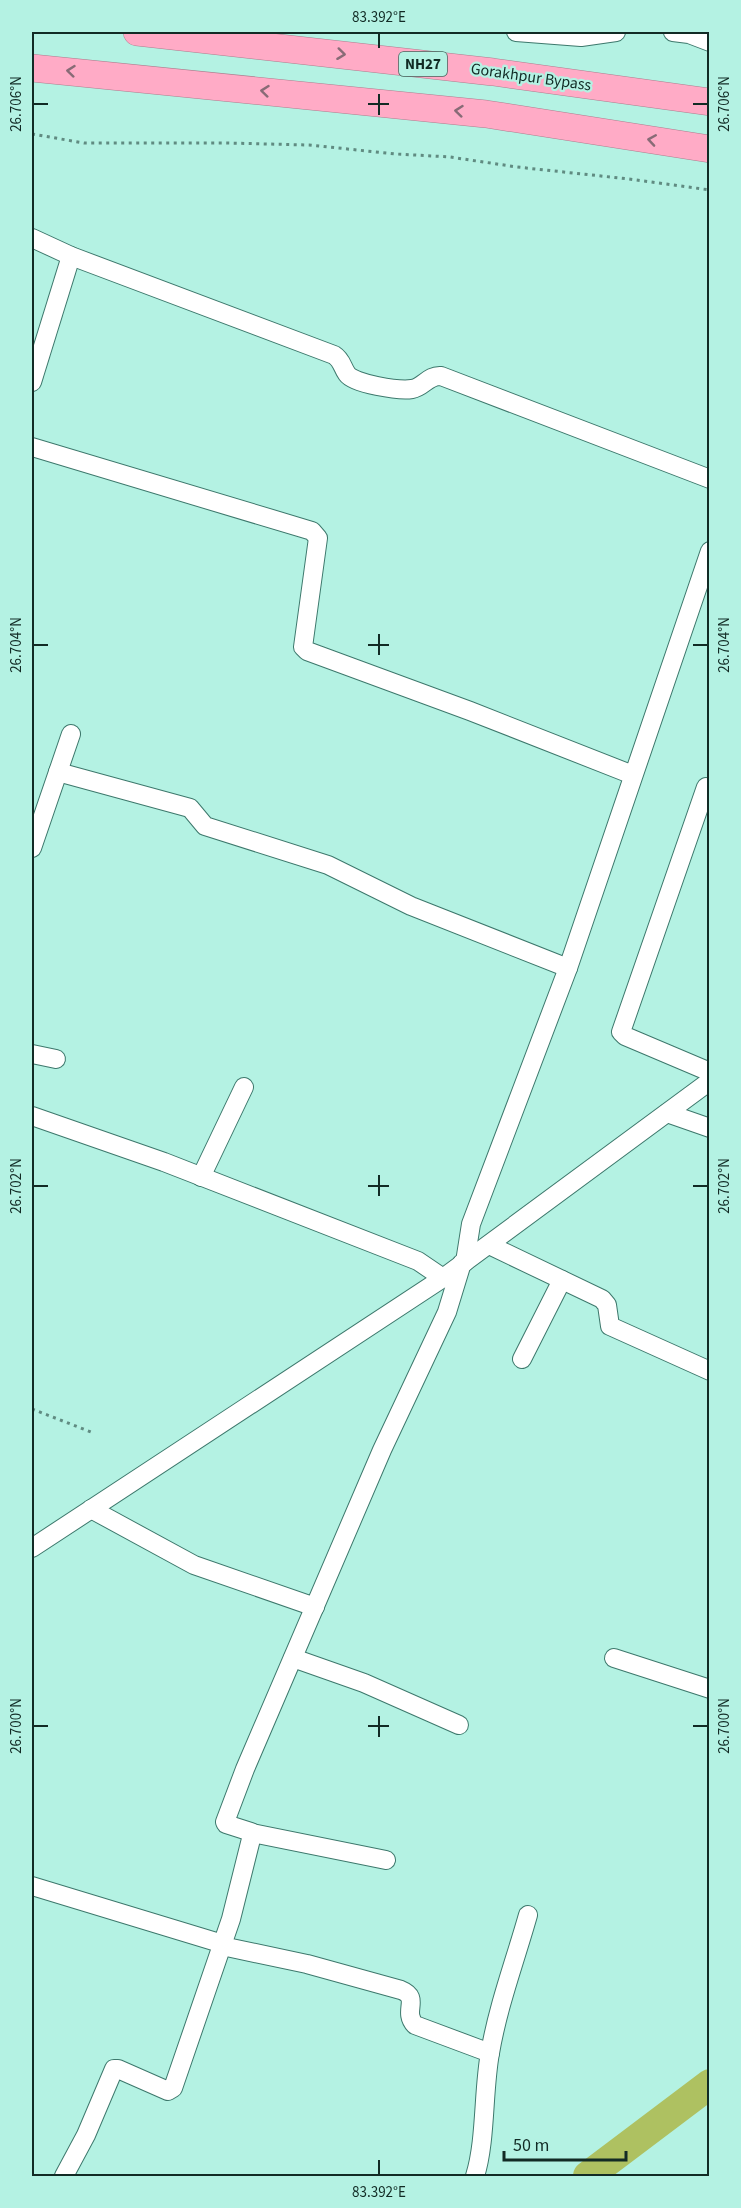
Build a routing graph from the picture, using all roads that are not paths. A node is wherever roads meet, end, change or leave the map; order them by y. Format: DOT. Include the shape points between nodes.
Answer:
graph roads {
  1 [pos="137,32"];
  2 [pos="516,32"];
  3 [pos="616,32"];
  4 [pos="673,32"];
  5 [pos="581,34"];
  6 [pos="710,42"];
  7 [pos="32,68"];
  8 [pos="710,102"];
  9 [pos="710,149"];
  10 [pos="32,238"];
  11 [pos="71,256"];
  12 [pos="32,382"];
  13 [pos="32,447"];
  14 [pos="710,479"];
  15 [pos="710,551"];
  16 [pos="71,734"];
  17 [pos="58,772"];
  18 [pos="633,775"];
  19 [pos="706,787"];
  20 [pos="35,830"];
  21 [pos="32,848"];
  22 [pos="568,968"];
  23 [pos="32,1054"];
  24 [pos="56,1059"];
  25 [pos="710,1072"];
  26 [pos="710,1081"];
  27 [pos="244,1087"];
  28 [pos="667,1113"];
  29 [pos="32,1116"];
  30 [pos="710,1128"];
  31 [pos="201,1177"];
  32 [pos="489,1245"];
  33 [pos="463,1262"];
  34 [pos="443,1278"];
  35 [pos="562,1280"];
  36 [pos="522,1359"];
  37 [pos="710,1371"];
  38 [pos="91,1509"];
  39 [pos="32,1548"];
  40 [pos="315,1607"];
  41 [pos="293,1658"];
  42 [pos="614,1658"];
  43 [pos="710,1689"];
  44 [pos="459,1725"];
  45 [pos="252,1833"];
  46 [pos="386,1860"];
  47 [pos="32,1886"];
  48 [pos="528,1915"];
  49 [pos="222,1945"];
  50 [pos="490,2054"];
  51 [pos="64,2176"];
  52 [pos="474,2176"];
  1 -- 8 [label="highway, Gorakhpur Bypass / NH27, one-way" via="493,72"];
  2 -- 5 [label="street"];
  3 -- 5 [label="street"];
  4 -- 6 [label="street"];
  9 -- 7 [label="highway, one-way" via="486,114"];
  10 -- 11 [label="street"];
  11 -- 12 [label="street"];
  11 -- 14 [label="street" via="334,355 357,381 407,390 419,387 430,377 441,376"];
  13 -- 18 [label="street" via="312,531 318,538 303,647 307,651"];
  15 -- 18 [label="street"];
  16 -- 17 [label="street"];
  17 -- 20 [label="street"];
  17 -- 22 [label="street" via="190,808 205,826 328,866 411,906"];
  18 -- 22 [label="street"];
  19 -- 25 [label="street" via="621,1032"];
  20 -- 21 [label="street"];
  22 -- 33 [label="street" via="471,1224"];
  23 -- 24 [label="street"];
  26 -- 28 [label="street"];
  27 -- 31 [label="street"];
  28 -- 30 [label="street"];
  28 -- 32 [label="street"];
  29 -- 31 [label="street"];
  31 -- 34 [label="street" via="418,1261"];
  32 -- 33 [label="street"];
  32 -- 35 [label="street"];
  33 -- 34 [label="street"];
  33 -- 40 [label="street" via="447,1312"];
  34 -- 38 [label="street"];
  35 -- 36 [label="street"];
  35 -- 37 [label="street" via="602,1299 607,1305 610,1326"];
  38 -- 39 [label="street"];
  38 -- 40 [label="street" via="194,1565"];
  40 -- 41 [label="street"];
  41 -- 44 [label="street" via="364,1683"];
  41 -- 45 [label="street" via="225,1822"];
  42 -- 43 [label="street"];
  45 -- 46 [label="street"];
  45 -- 49 [label="street"];
  47 -- 49 [label="street"];
  48 -- 50 [label="street"];
  49 -- 50 [label="street" via="409,1993 409,2014 415,2025"];
  49 -- 51 [label="street" via="173,2088 168,2091 114,2069"];
  50 -- 52 [label="street"];
}
